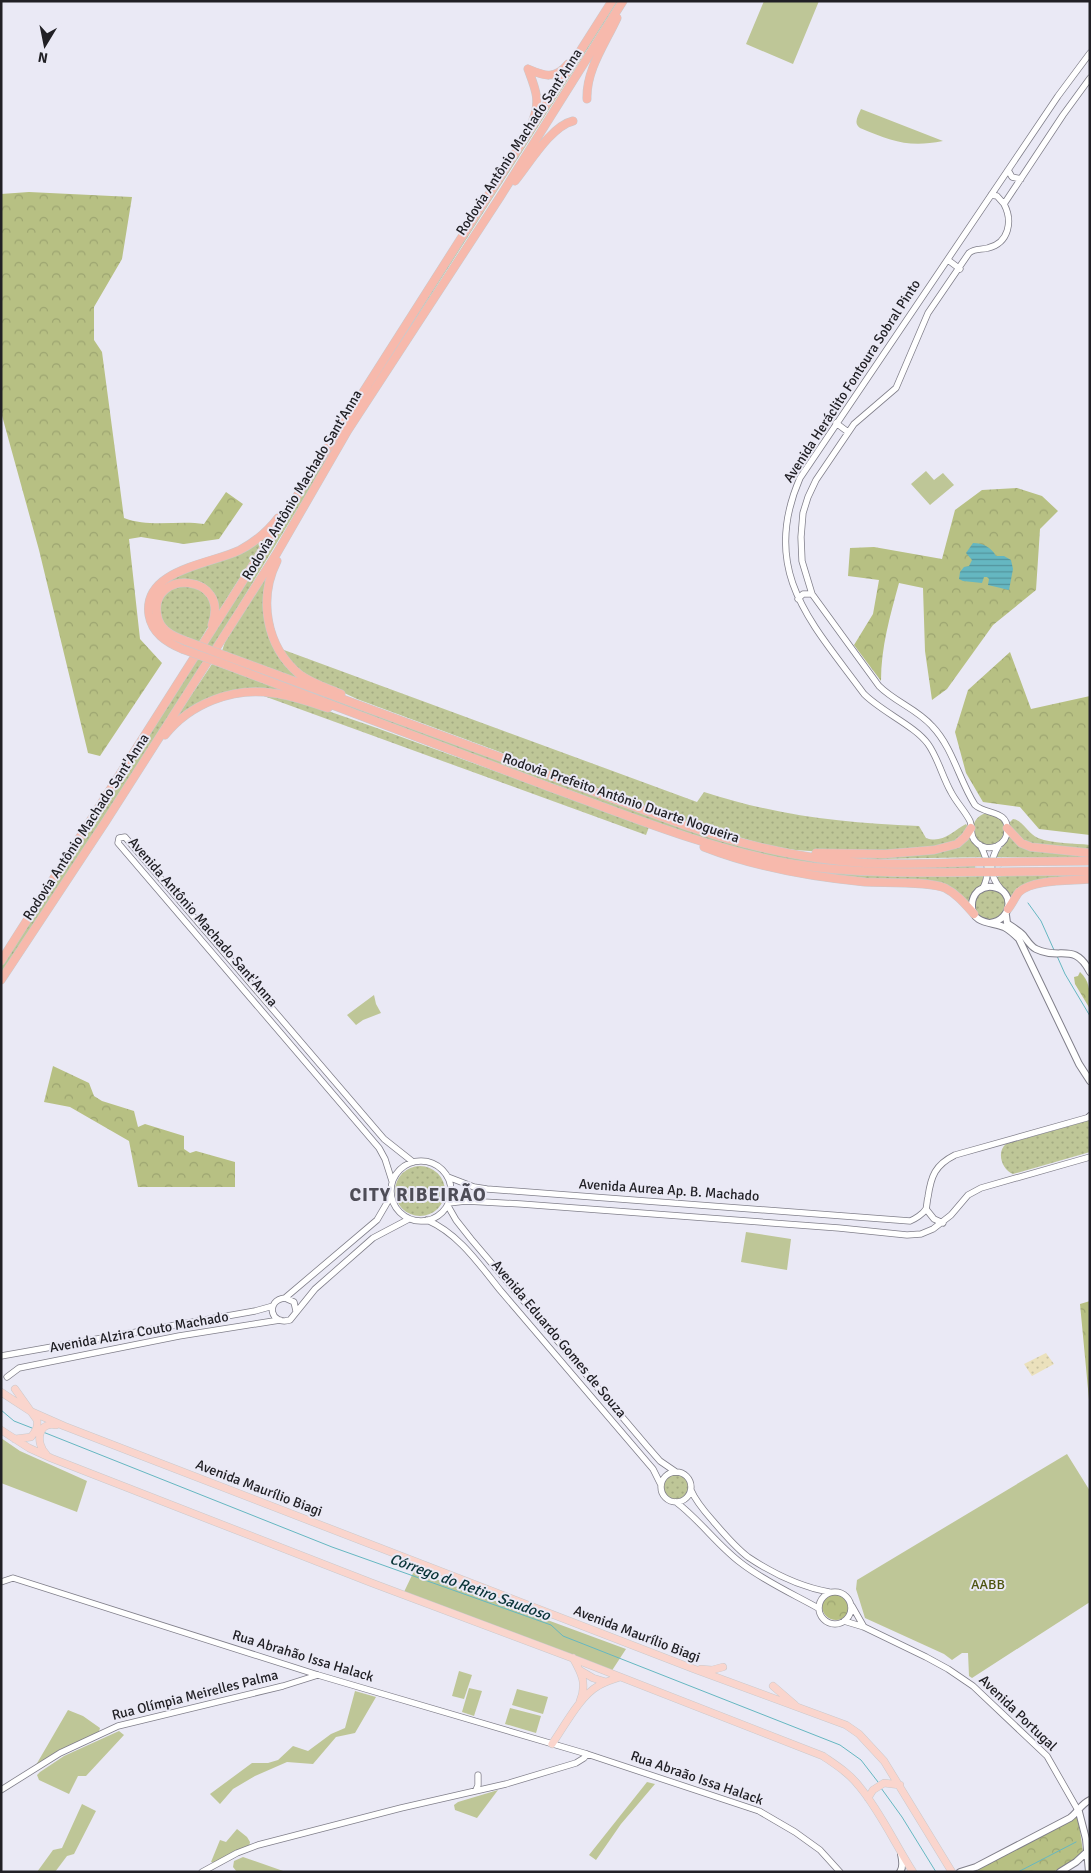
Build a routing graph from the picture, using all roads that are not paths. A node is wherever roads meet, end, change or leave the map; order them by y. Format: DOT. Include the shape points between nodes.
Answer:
graph roads {
  1 [pos="612,1"];
  2 [pos="624,1"];
  3 [pos="586,42"];
  4 [pos="1090,53"];
  5 [pos="1090,78"];
  6 [pos="587,99"];
  7 [pos="573,121"];
  8 [pos="528,134"];
  9 [pos="1008,170"];
  10 [pos="1021,179"];
  11 [pos="991,195"];
  12 [pos="500,197"];
  13 [pos="1004,204"];
  14 [pos="948,260"];
  15 [pos="960,269"];
  16 [pos="836,423"];
  17 [pos="848,432"];
  18 [pos="299,491"];
  19 [pos="308,497"];
  20 [pos="812,594"];
  21 [pos="798,599"];
  22 [pos="206,640"];
  23 [pos="402,721"];
  24 [pos="449,749"];
  25 [pos="131,781"];
  26 [pos="652,824"];
  27 [pos="971,827"];
  28 [pos="1007,828"];
  29 [pos="980,845"];
  30 [pos="999,845"];
  31 [pos="760,848"];
  32 [pos="1090,853"];
  33 [pos="141,855"];
  34 [pos="134,861"];
  35 [pos="1090,861"];
  36 [pos="1090,871"];
  37 [pos="1090,879"];
  38 [pos="983,888"];
  39 [pos="1002,891"];
  40 [pos="1007,911"];
  41 [pos="974,914"];
  42 [pos="990,923"];
  43 [pos="208,932"];
  44 [pos="200,938"];
  45 [pos="2,959"];
  46 [pos="1090,972"];
  47 [pos="1,980"];
  48 [pos="298,1039"];
  49 [pos="292,1045"];
  50 [pos="1090,1081"];
  51 [pos="362,1114"];
  52 [pos="1090,1117"];
  53 [pos="355,1119"];
  54 [pos="1090,1157"];
  55 [pos="413,1162"];
  56 [pos="448,1177"];
  57 [pos="392,1181"];
  58 [pos="522,1192"];
  59 [pos="391,1196"];
  60 [pos="647,1202"];
  61 [pos="521,1204"];
  62 [pos="448,1205"];
  63 [pos="926,1209"];
  64 [pos="786,1212"];
  65 [pos="646,1213"];
  66 [pos="839,1216"];
  67 [pos="409,1219"];
  68 [pos="427,1220"];
  69 [pos="943,1223"];
  70 [pos="786,1225"];
  71 [pos="839,1228"];
  72 [pos="341,1249"];
  73 [pos="349,1258"];
  74 [pos="490,1261"];
  75 [pos="482,1267"];
  76 [pos="285,1298"];
  77 [pos="273,1306"];
  78 [pos="296,1311"];
  79 [pos="280,1320"];
  80 [pos="176,1325"];
  81 [pos="552,1334"];
  82 [pos="178,1336"];
  83 [pos="545,1341"];
  84 [pos="83,1342"];
  85 [pos="27,1352"];
  86 [pos="85,1355"];
  87 [pos="1,1356"];
  88 [pos="29,1366"];
  89 [pos="7,1378"];
  90 [pos="15,1389"];
  91 [pos="1,1392"];
  92 [pos="30,1411"];
  93 [pos="40,1426"];
  94 [pos="64,1426"];
  95 [pos="1,1430"];
  96 [pos="638,1434"];
  97 [pos="35,1438"];
  98 [pos="14,1439"];
  99 [pos="630,1440"];
  100 [pos="50,1458"];
  101 [pos="676,1472"];
  102 [pos="661,1485"];
  103 [pos="691,1490"];
  104 [pos="676,1502"];
  105 [pos="748,1556"];
  106 [pos="742,1564"];
  107 [pos="1,1582"];
  108 [pos="829,1592"];
  109 [pos="851,1604"];
  110 [pos="818,1608"];
  111 [pos="844,1621"];
  112 [pos="864,1627"];
  113 [pos="572,1658"];
  114 [pos="723,1667"];
  115 [pos="694,1669"];
  116 [pos="580,1670"];
  117 [pos="318,1674"];
  118 [pos="620,1677"];
  119 [pos="606,1682"];
  120 [pos="773,1686"];
  121 [pos="578,1706"];
  122 [pos="801,1709"];
  123 [pos="552,1744"];
  124 [pos="586,1754"];
  125 [pos="478,1776"];
  126 [pos="900,1785"];
  127 [pos="1,1790"];
  128 [pos="476,1790"];
  129 [pos="868,1798"];
  130 [pos="1090,1800"];
  131 [pos="1079,1812"];
  132 [pos="924,1824"];
  133 [pos="933,1829"];
  134 [pos="1088,1851"];
  135 [pos="900,1852"];
  136 [pos="1063,1870"];
  137 [pos="1088,1871"];
  138 [pos="202,1872"];
  139 [pos="840,1872"];
  140 [pos="900,1872"];
  141 [pos="912,1872"];
  142 [pos="952,1872"];
  143 [pos="960,1872"];
  1 -- 3 [label="highway, Rodovia Antônio Machado Sant'Anna"];
  2 -- 6 [label="highway" via="586,86"];
  2 -- 12 [label="highway, Rodovia Antônio Machado Sant'Anna"];
  3 -- 8 [label="highway, Rodovia Antônio Machado Sant'Anna"];
  3 -- 8 [label="highway" via="563,71 543,76 528,69 538,96"];
  4 -- 9 [label="street, Avenida Heráclito Fontoura Sobral Pinto"];
  5 -- 10 [label="street"];
  7 -- 12 [label="highway" via="556,130"];
  8 -- 18 [label="highway, Rodovia Antônio Machado Sant'Anna"];
  9 -- 10 [label="street" via="1012,177"];
  9 -- 11 [label="street, Avenida Heráclito Fontoura Sobral Pinto"];
  10 -- 13 [label="street"];
  11 -- 13 [label="street" via="997,196"];
  11 -- 14 [label="street, Avenida Heráclito Fontoura Sobral Pinto"];
  12 -- 19 [label="highway, Rodovia Antônio Machado Sant'Anna"];
  13 -- 15 [label="street, Avenida Heráclito Fontoura Sobral Pinto" via="1009,219 1004,239 992,247 973,250"];
  14 -- 15 [label="street"];
  14 -- 16 [label="street, Avenida Heráclito Fontoura Sobral Pinto"];
  15 -- 17 [label="street, Avenida Heráclito Fontoura Sobral Pinto" via="928,313 896,388"];
  16 -- 17 [label="street"];
  16 -- 21 [label="street, Avenida Heráclito Fontoura Sobral Pinto" via="800,478 789,508 784,549"];
  17 -- 20 [label="street, Avenida Heráclito Fontoura Sobral Pinto" via="816,480 803,514 802,561"];
  18 -- 22 [label="highway, Rodovia Antônio Machado Sant'Anna"];
  18 -- 24 [label="highway, Rodovia Prefeito Antônio Duarte Nogueira, bridge" via="274,523 254,541 226,556 177,571 164,580 149,606 155,631 182,649"];
  19 -- 23 [label="highway" via="268,582 266,606 273,636 284,657 304,678"];
  19 -- 25 [label="highway, Rodovia Antônio Machado Sant'Anna" via="277,553"];
  20 -- 21 [label="street" via="803,594"];
  20 -- 28 [label="street, Avenida Heráclito Fontoura Sobral Pinto" via="879,686 920,714 938,732 973,802 978,808 1001,816"];
  21 -- 27 [label="street, Avenida Heráclito Fontoura Sobral Pinto" via="872,703 927,743"];
  22 -- 23 [label="highway, Rodovia Prefeito Antônio Duarte Nogueira, bridge" via="214,617 213,600 208,592 201,586 184,582 164,590 156,610 159,623 173,636"];
  22 -- 45 [label="highway, Rodovia Antônio Machado Sant'Anna"];
  23 -- 31 [label="highway, Rodovia Prefeito Antônio Duarte Nogueira" via="684,825"];
  24 -- 25 [label="highway" via="296,698 273,693 244,693 207,702 184,716 166,734"];
  24 -- 26 [label="highway, Rodovia Prefeito Antônio Duarte Nogueira"];
  25 -- 47 [label="highway, Rodovia Antônio Machado Sant'Anna"];
  26 -- 36 [label="highway, Rodovia Prefeito Antônio Duarte Nogueira, bridge" via="732,851 818,868 882,872"];
  26 -- 41 [label="highway" via="714,851 790,871 864,882 939,886 958,896"];
  27 -- 29 [label="street, Avenida Heráclito Fontoura Sobral Pinto" via="973,838"];
  27 -- 31 [label="highway" via="965,837 952,847 916,852 823,854"];
  28 -- 30 [label="street"];
  28 -- 32 [label="highway" via="1021,843 1031,847"];
  29 -- 30 [label="street" via="989,848"];
  29 -- 38 [label="street, Avenida Heráclito Fontoura Sobral Pinto" via="987,867"];
  30 -- 39 [label="street" via="993,856 992,869 993,878"];
  31 -- 35 [label="highway, Rodovia Prefeito Antônio Duarte Nogueira, bridge" via="864,863"];
  33 -- 34 [label="street"];
  33 -- 34 [label="street, Avenida Antônio Machado Sant'Anna" via="125,837 119,838 118,843"];
  33 -- 43 [label="street, Avenida Antônio Machado Sant'Anna"];
  34 -- 44 [label="street, Avenida Antônio Machado Sant'Anna"];
  37 -- 40 [label="highway" via="1027,887 1018,893"];
  38 -- 39 [label="main road" via="993,887"];
  38 -- 41 [label="main road" via="973,899"];
  39 -- 40 [label="main road" via="1008,899"];
  40 -- 42 [label="main road" via="1000,921"];
  40 -- 46 [label="main road" via="1007,923 1033,947 1079,957"];
  41 -- 42 [label="main road" via="981,921"];
  42 -- 50 [label="main road" via="1019,939"];
  43 -- 44 [label="street"];
  43 -- 48 [label="street, Avenida Antônio Machado Sant'Anna"];
  44 -- 49 [label="street, Avenida Antônio Machado Sant'Anna"];
  48 -- 49 [label="street"];
  48 -- 51 [label="street, Avenida Antônio Machado Sant'Anna"];
  49 -- 53 [label="street, Avenida Antônio Machado Sant'Anna"];
  51 -- 53 [label="street"];
  51 -- 55 [label="street, Avenida Antônio Machado Sant'Anna" via="384,1139"];
  52 -- 63 [label="street" via="954,1155 936,1168"];
  53 -- 57 [label="street, Avenida Antônio Machado Sant'Anna" via="379,1148"];
  54 -- 69 [label="street" via="981,1188 968,1195"];
  55 -- 56 [label="street" via="433,1162"];
  55 -- 57 [label="street" via="403,1166"];
  56 -- 58 [label="street, Avenida Aurea Ap. B. Machado" via="474,1187"];
  56 -- 62 [label="street" via="452,1190"];
  57 -- 59 [label="street"];
  58 -- 60 [label="street, Avenida Aurea Ap. B. Machado"];
  58 -- 61 [label="street"];
  59 -- 67 [label="street" via="400,1213"];
  59 -- 72 [label="street" via="377,1220"];
  60 -- 64 [label="street, Avenida Aurea Ap. B. Machado"];
  60 -- 65 [label="street"];
  61 -- 62 [label="street, Avenida Aurea Ap. B. Machado" via="466,1200"];
  61 -- 65 [label="street, Avenida Aurea Ap. B. Machado"];
  62 -- 68 [label="street" via="438,1217"];
  62 -- 74 [label="street, Avenida Eduardo Gomes de Souza" via="456,1220"];
  63 -- 66 [label="street, Avenida Aurea Ap. B. Machado" via="910,1221"];
  63 -- 69 [label="street" via="934,1219"];
  64 -- 66 [label="street, Avenida Aurea Ap. B. Machado"];
  64 -- 70 [label="street"];
  65 -- 70 [label="street, Avenida Aurea Ap. B. Machado"];
  66 -- 71 [label="street"];
  67 -- 68 [label="street"];
  67 -- 73 [label="street" via="378,1234"];
  68 -- 75 [label="street, Avenida Eduardo Gomes de Souza" via="452,1234"];
  69 -- 71 [label="street, Avenida Aurea Ap. B. Machado" via="934,1230 907,1235"];
  70 -- 71 [label="street, Avenida Aurea Ap. B. Machado"];
  72 -- 73 [label="street"];
  72 -- 76 [label="street"];
  73 -- 78 [label="street"];
  74 -- 75 [label="street"];
  74 -- 81 [label="street, Avenida Eduardo Gomes de Souza"];
  75 -- 83 [label="street, Avenida Eduardo Gomes de Souza"];
  76 -- 77 [label="street" via="277,1300"];
  76 -- 78 [label="street" via="294,1302"];
  77 -- 79 [label="street" via="273,1313"];
  77 -- 80 [label="street, Avenida Alzira Couto Machado"];
  78 -- 79 [label="street" via="290,1320"];
  79 -- 82 [label="street, Avenida Alzira Couto Machado"];
  80 -- 82 [label="street"];
  80 -- 84 [label="street, Avenida Alzira Couto Machado"];
  81 -- 83 [label="street"];
  81 -- 96 [label="street, Avenida Eduardo Gomes de Souza"];
  82 -- 86 [label="street, Avenida Alzira Couto Machado"];
  83 -- 99 [label="street, Avenida Eduardo Gomes de Souza"];
  84 -- 85 [label="street, Avenida Alzira Couto Machado"];
  84 -- 86 [label="street"];
  85 -- 87 [label="street, Avenida Alzira Couto Machado"];
  85 -- 88 [label="street"];
  86 -- 88 [label="street, Avenida Alzira Couto Machado"];
  88 -- 89 [label="street, Avenida Alzira Couto Machado" via="16,1369"];
  90 -- 92 [label="main road"];
  91 -- 92 [label="main road, Avenida Maurílio Biagi"];
  92 -- 93 [label="main road"];
  92 -- 94 [label="main road, Avenida Maurílio Biagi"];
  93 -- 94 [label="main road"];
  93 -- 97 [label="main road"];
  94 -- 115 [label="main road, Avenida Maurílio Biagi"];
  95 -- 98 [label="main road"];
  96 -- 99 [label="street"];
  96 -- 101 [label="street, Avenida Eduardo Gomes de Souza" via="660,1461"];
  97 -- 98 [label="main road"];
  97 -- 100 [label="main road"];
  98 -- 100 [label="main road"];
  99 -- 102 [label="street, Avenida Eduardo Gomes de Souza"];
  100 -- 113 [label="main road"];
  101 -- 102 [label="street" via="666,1475"];
  101 -- 103 [label="street" via="689,1478"];
  102 -- 104 [label="street" via="664,1494"];
  103 -- 104 [label="street" via="683,1500"];
  103 -- 105 [label="street" via="727,1538"];
  104 -- 106 [label="street"];
  105 -- 106 [label="street"];
  105 -- 108 [label="street" via="811,1589"];
  106 -- 110 [label="street"];
  107 -- 117 [label="street, Rua Abrahão Issa Halack" via="13,1578"];
  108 -- 109 [label="street" via="842,1593"];
  108 -- 110 [label="street" via="820,1600"];
  109 -- 111 [label="street" via="850,1613"];
  109 -- 112 [label="street"];
  110 -- 111 [label="street" via="821,1617 829,1623"];
  111 -- 112 [label="street, Avenida Portugal"];
  112 -- 131 [label="street, Avenida Portugal" via="948,1669 973,1686 1047,1756"];
  113 -- 116 [label="main road"];
  113 -- 118 [label="main road"];
  114 -- 115 [label="main road"];
  115 -- 122 [label="main road, Avenida Maurílio Biagi"];
  116 -- 119 [label="main road"];
  116 -- 121 [label="main road" via="584,1687"];
  117 -- 123 [label="street, Rua Abrahão Issa Halack"];
  117 -- 127 [label="street, Rua Olímpia Meirelles Palma" via="282,1686 118,1726 60,1753"];
  118 -- 119 [label="main road"];
  118 -- 129 [label="main road" via="823,1756 850,1776"];
  119 -- 121 [label="main road" via="592,1690"];
  120 -- 122 [label="main road"];
  121 -- 123 [label="main road"];
  122 -- 126 [label="main road, Avenida Maurílio Biagi" via="846,1726 858,1734 884,1761"];
  123 -- 124 [label="street, Rua Abrahão Issa Halack"];
  124 -- 128 [label="street" via="576,1763"];
  124 -- 139 [label="street, Rua Abraão Issa Halack" via="759,1811 820,1850"];
  125 -- 128 [label="street"];
  126 -- 129 [label="main road" via="884,1783"];
  126 -- 132 [label="main road, Avenida Maurílio Biagi"];
  128 -- 138 [label="street" via="258,1845"];
  129 -- 135 [label="main road"];
  130 -- 131 [label="main road" via="1082,1804"];
  131 -- 134 [label="main road, Avenida Portugal"];
  131 -- 143 [label="main road" via="976,1867"];
  132 -- 133 [label="main road"];
  132 -- 142 [label="main road, Avenida Maurílio Biagi"];
  134 -- 136 [label="main road"];
  134 -- 137 [label="main road, Avenida Portugal"];
  135 -- 140 [label="main road"];
  135 -- 141 [label="main road"];
  136 -- 137 [label="main road" via="1081,1866"];
}
